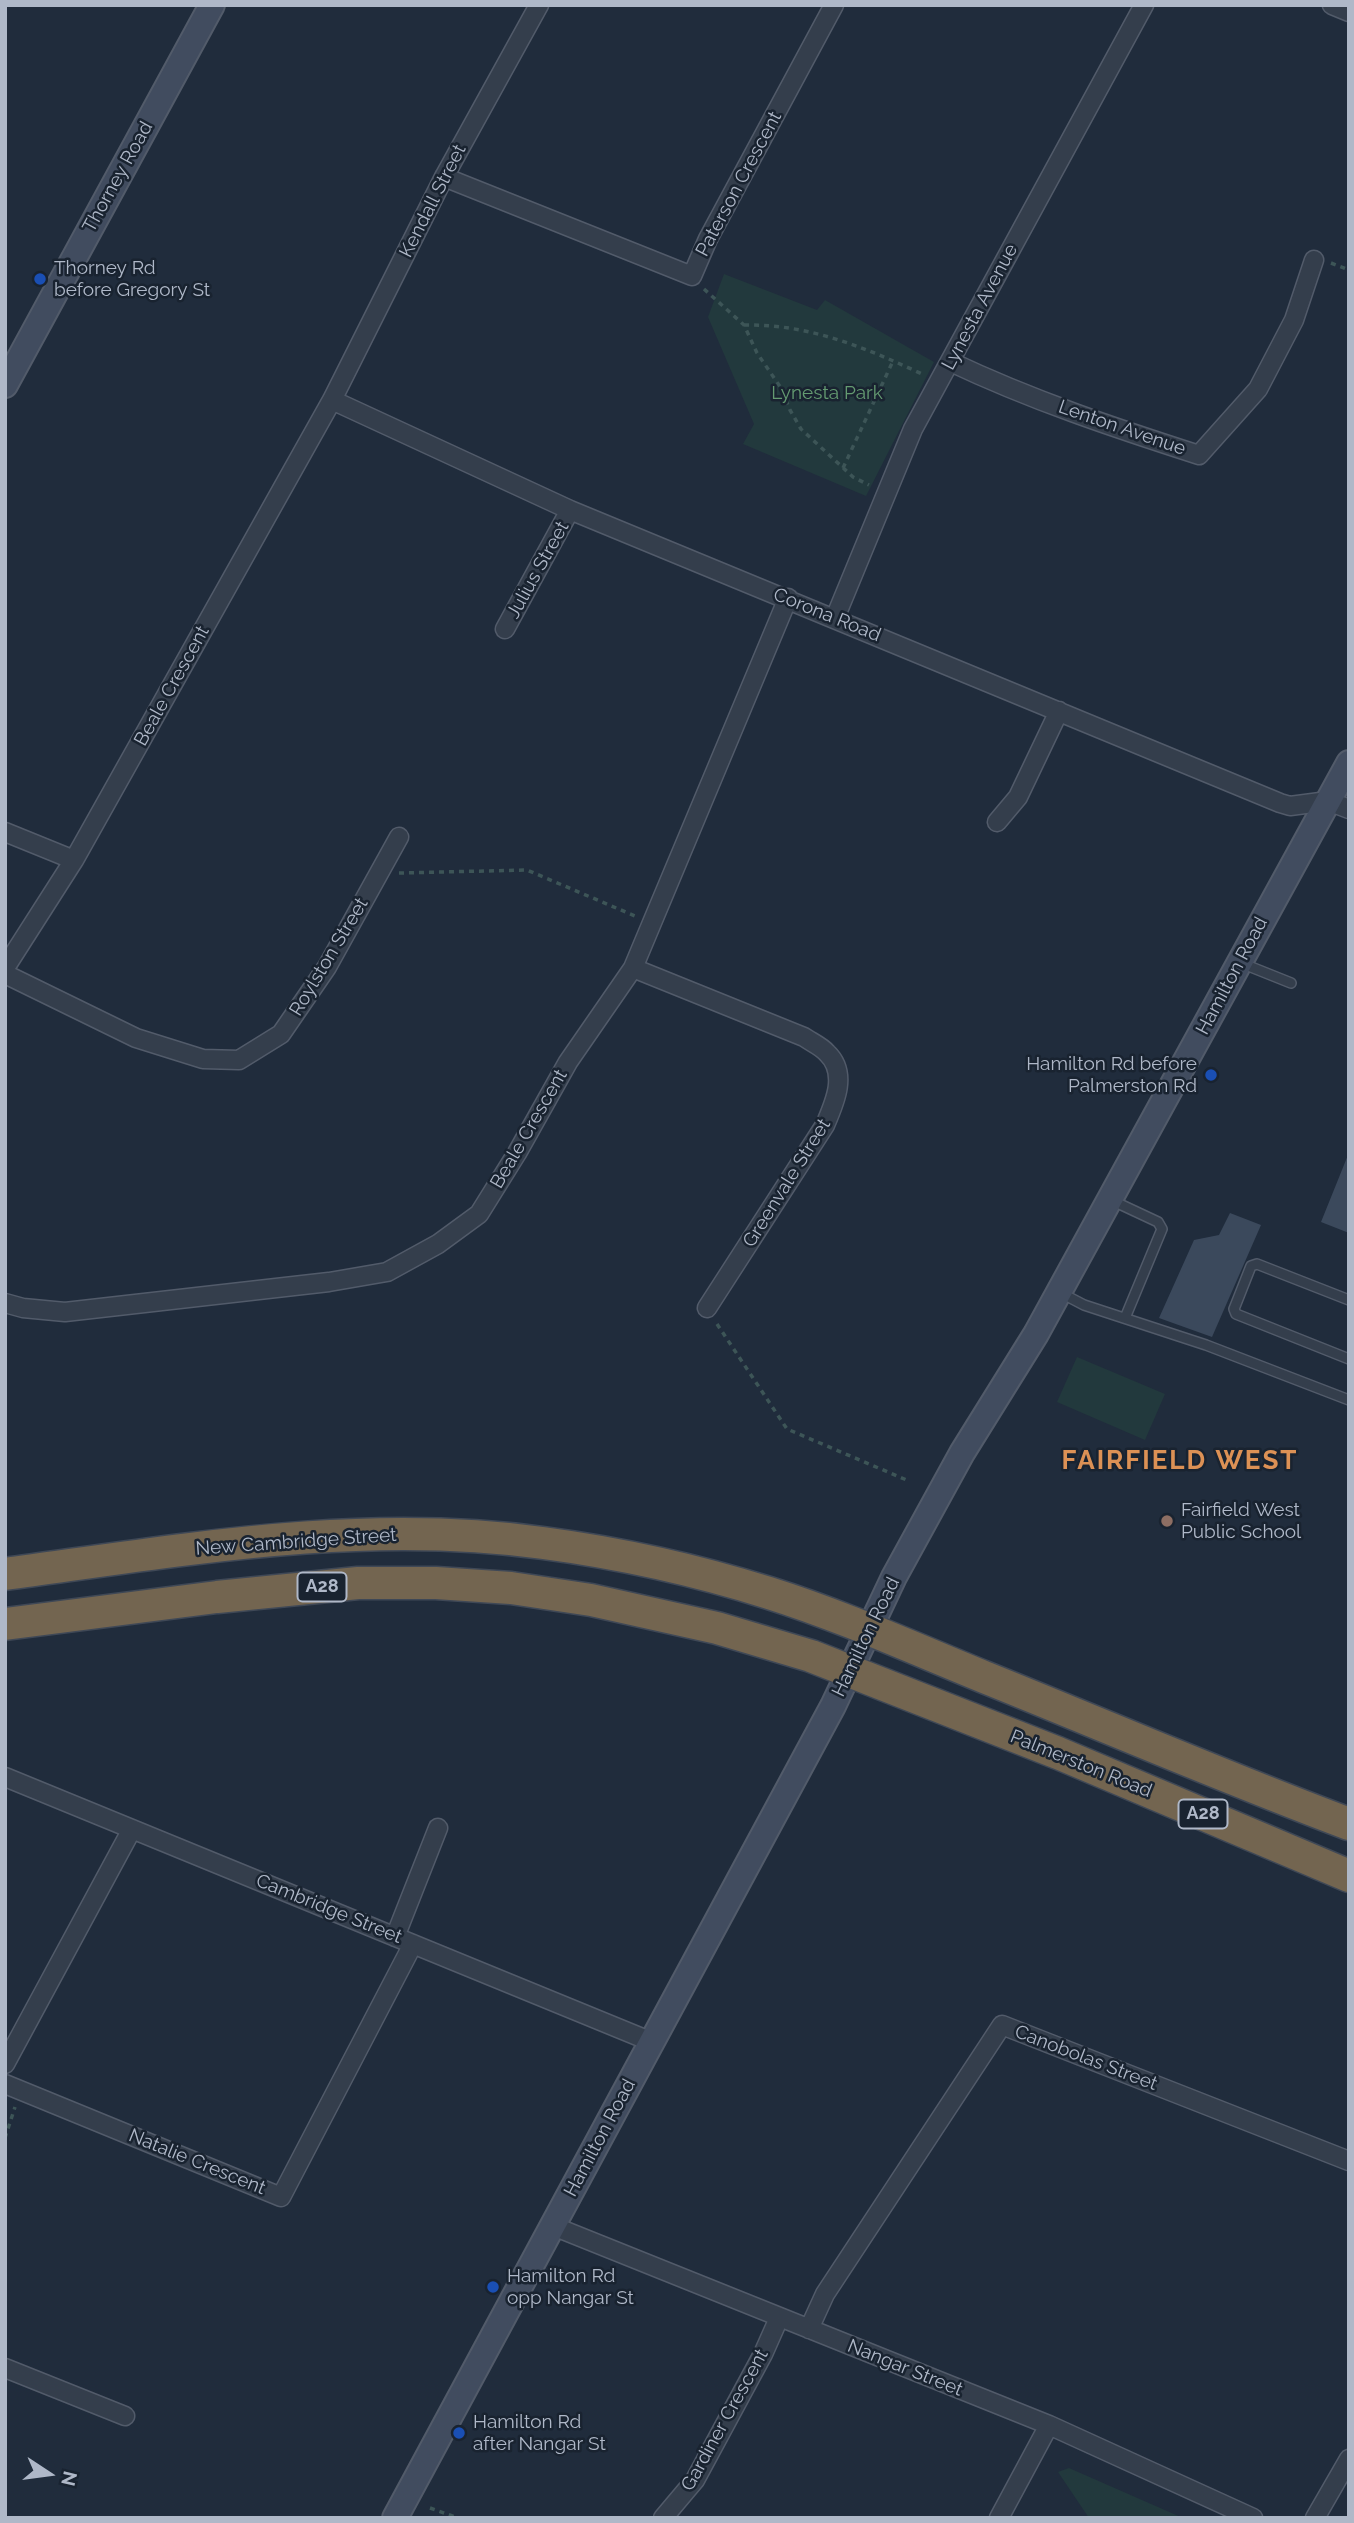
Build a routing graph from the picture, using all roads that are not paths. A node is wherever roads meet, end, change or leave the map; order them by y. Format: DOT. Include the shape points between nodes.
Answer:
graph roads {
  1 [pos="212,5"];
  2 [pos="539,5"];
  3 [pos="834,5"];
  4 [pos="1144,5"];
  5 [pos="1332,5"];
  6 [pos="1349,12"];
  7 [pos="444,177"];
  8 [pos="1314,260"];
  9 [pos="951,362"];
  10 [pos="5,385"];
  11 [pos="332,400"];
  12 [pos="570,510"];
  13 [pos="788,598"];
  14 [pos="835,618"];
  15 [pos="505,629"];
  16 [pos="1059,711"];
  17 [pos="1349,763"];
  18 [pos="1339,805"];
  19 [pos="997,822"];
  20 [pos="5,832"];
  21 [pos="399,837"];
  22 [pos="74,860"];
  23 [pos="1240,962"];
  24 [pos="5,968"];
  25 [pos="633,968"];
  26 [pos="5,974"];
  27 [pos="1291,983"];
  28 [pos="1110,1199"];
  29 [pos="1059,1292"];
  30 [pos="1349,1300"];
  31 [pos="5,1303"];
  32 [pos="707,1308"];
  33 [pos="1125,1318"];
  34 [pos="1349,1359"];
  35 [pos="1349,1401"];
  36 [pos="5,1574"];
  37 [pos="5,1624"];
  38 [pos="869,1630"];
  39 [pos="850,1672"];
  40 [pos="5,1777"];
  41 [pos="1349,1824"];
  42 [pos="438,1828"];
  43 [pos="132,1829"];
  44 [pos="1349,1875"];
  45 [pos="395,1937"];
  46 [pos="413,1944"];
  47 [pos="652,2042"];
  48 [pos="5,2064"];
  49 [pos="5,2084"];
  50 [pos="1349,2161"];
  51 [pos="553,2225"];
  52 [pos="779,2318"];
  53 [pos="809,2329"];
  54 [pos="5,2368"];
  55 [pos="125,2416"];
  56 [pos="1049,2426"];
  57 [pos="1349,2459"];
  58 [pos="395,2518"];
  59 [pos="663,2518"];
  60 [pos="999,2518"];
  61 [pos="1253,2518"];
  62 [pos="1315,2518"];
  1 -- 10 [label="main road, Thorney Road"];
  2 -- 7 [label="street, Kendall Street"];
  3 -- 7 [label="street, Paterson Crescent" via="692,276"];
  4 -- 9 [label="street, Lynesta Avenue"];
  5 -- 6 [label="street"];
  7 -- 11 [label="street, Kendall Street"];
  8 -- 9 [label="street, Lenton Avenue" via="1294,320 1258,389 1199,455 1105,424"];
  9 -- 14 [label="street, Lynesta Avenue" via="913,429"];
  11 -- 12 [label="street, Corona Road"];
  11 -- 22 [label="street, Beale Crescent"];
  12 -- 13 [label="street, Corona Road"];
  12 -- 15 [label="street, Julius Street"];
  13 -- 14 [label="street, Corona Road"];
  13 -- 25 [label="street, Beale Crescent"];
  14 -- 16 [label="street, Corona Road"];
  16 -- 18 [label="street, Corona Road" via="1280,803"];
  16 -- 19 [label="street" via="1018,797"];
  17 -- 18 [label="main road, Hamilton Road"];
  18 -- 23 [label="main road, Hamilton Road"];
  20 -- 22 [label="street"];
  21 -- 26 [label="street, Roylston Street" via="327,967 281,1034 239,1060 203,1059 136,1038"];
  22 -- 24 [label="street, Beale Crescent"];
  23 -- 27 [label="lane"];
  23 -- 28 [label="main road, Hamilton Road"];
  25 -- 31 [label="street, Beale Crescent" via="568,1062 479,1214 438,1244 387,1272 65,1312"];
  25 -- 32 [label="street, Greenvale Street" via="804,1038 828,1053 838,1074 837,1097 825,1125"];
  28 -- 29 [label="main road, Hamilton Road"];
  28 -- 33 [label="lane" via="1162,1229"];
  29 -- 33 [label="lane"];
  29 -- 38 [label="main road, Hamilton Road" via="962,1453"];
  30 -- 34 [label="lane" via="1257,1264 1251,1266 1234,1309 1236,1314"];
  33 -- 35 [label="lane"];
  36 -- 38 [label="highway, New Cambridge Street / A28" via="345,1534 455,1536 540,1542 657,1564 770,1593"];
  37 -- 39 [label="highway, A28" via="358,1583 511,1587 717,1628"];
  38 -- 39 [label="main road, Hamilton Road"];
  38 -- 41 [label="highway, A28"];
  39 -- 44 [label="highway, Palmerston Road / A28"];
  39 -- 47 [label="main road, Hamilton Road"];
  40 -- 43 [label="street, Cambridge Street"];
  42 -- 45 [label="street"];
  43 -- 45 [label="street, Cambridge Street"];
  43 -- 48 [label="street"];
  45 -- 46 [label="street, Cambridge Street"];
  46 -- 47 [label="street, Cambridge Street"];
  46 -- 49 [label="street, Natalie Crescent" via="281,2197"];
  47 -- 51 [label="main road, Hamilton Road"];
  50 -- 53 [label="street, Canobolas Street" via="1002,2025 825,2294"];
  51 -- 52 [label="street, Nangar Street"];
  51 -- 58 [label="main road, Hamilton Road"];
  52 -- 53 [label="street, Nangar Street"];
  52 -- 59 [label="street, Gardiner Crescent" via="695,2480"];
  53 -- 56 [label="street, Nangar Street"];
  54 -- 55 [label="street"];
  56 -- 60 [label="street"];
  56 -- 61 [label="street, Nangar Street"];
  57 -- 62 [label="street"];
}
